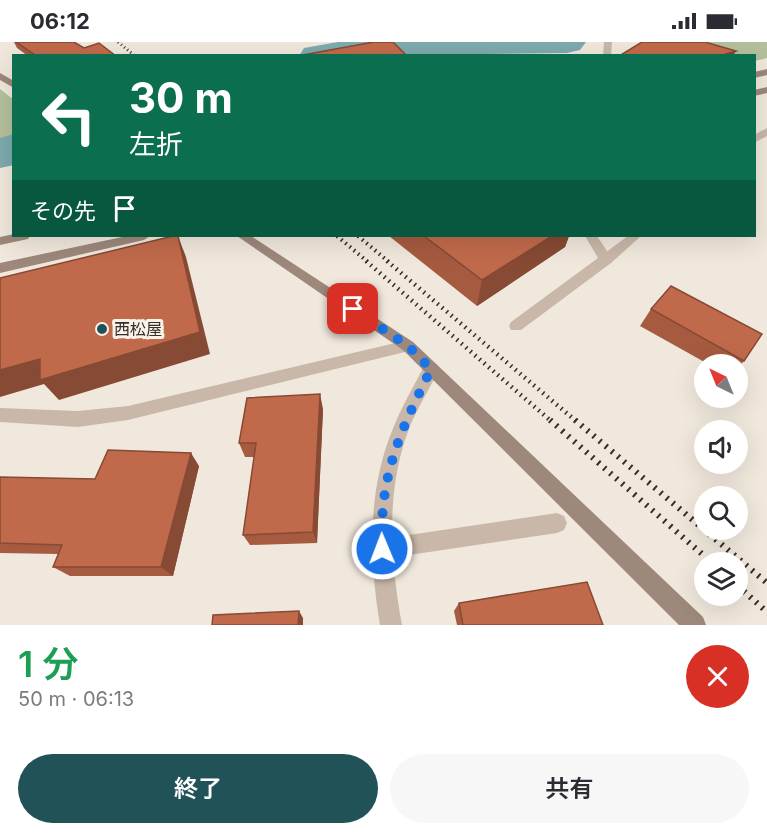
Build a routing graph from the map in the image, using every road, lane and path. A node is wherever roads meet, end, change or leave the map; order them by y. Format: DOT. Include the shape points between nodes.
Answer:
graph roads {
  1 [pos="19,237"];
  2 [pos="140,237"];
  3 [pos="244,237"];
  4 [pos="592,237"];
  5 [pos="634,237"];
  6 [pos="0,241"];
  7 [pos="606,260"];
  8 [pos="0,268"];
  9 [pos="516,326"];
  10 [pos="408,346"];
  11 [pos="431,369"];
  12 [pos="0,415"];
  13 [pos="556,523"];
  14 [pos="382,549"];
  15 [pos="391,625"];
  16 [pos="694,625"];
  1 -- 6 [label="street"];
  2 -- 8 [label="street"];
  3 -- 10 [label="street"];
  4 -- 7 [label="street"];
  5 -- 7 [label="street"];
  7 -- 9 [label="street"];
  10 -- 11 [label="street"];
  10 -- 12 [label="street" via="128,413 78,419"];
  11 -- 14 [label="street" via="402,428 388,472 381,523"];
  11 -- 16 [label="street"];
  13 -- 14 [label="street"];
  14 -- 15 [label="street" via="383,586"];
}
